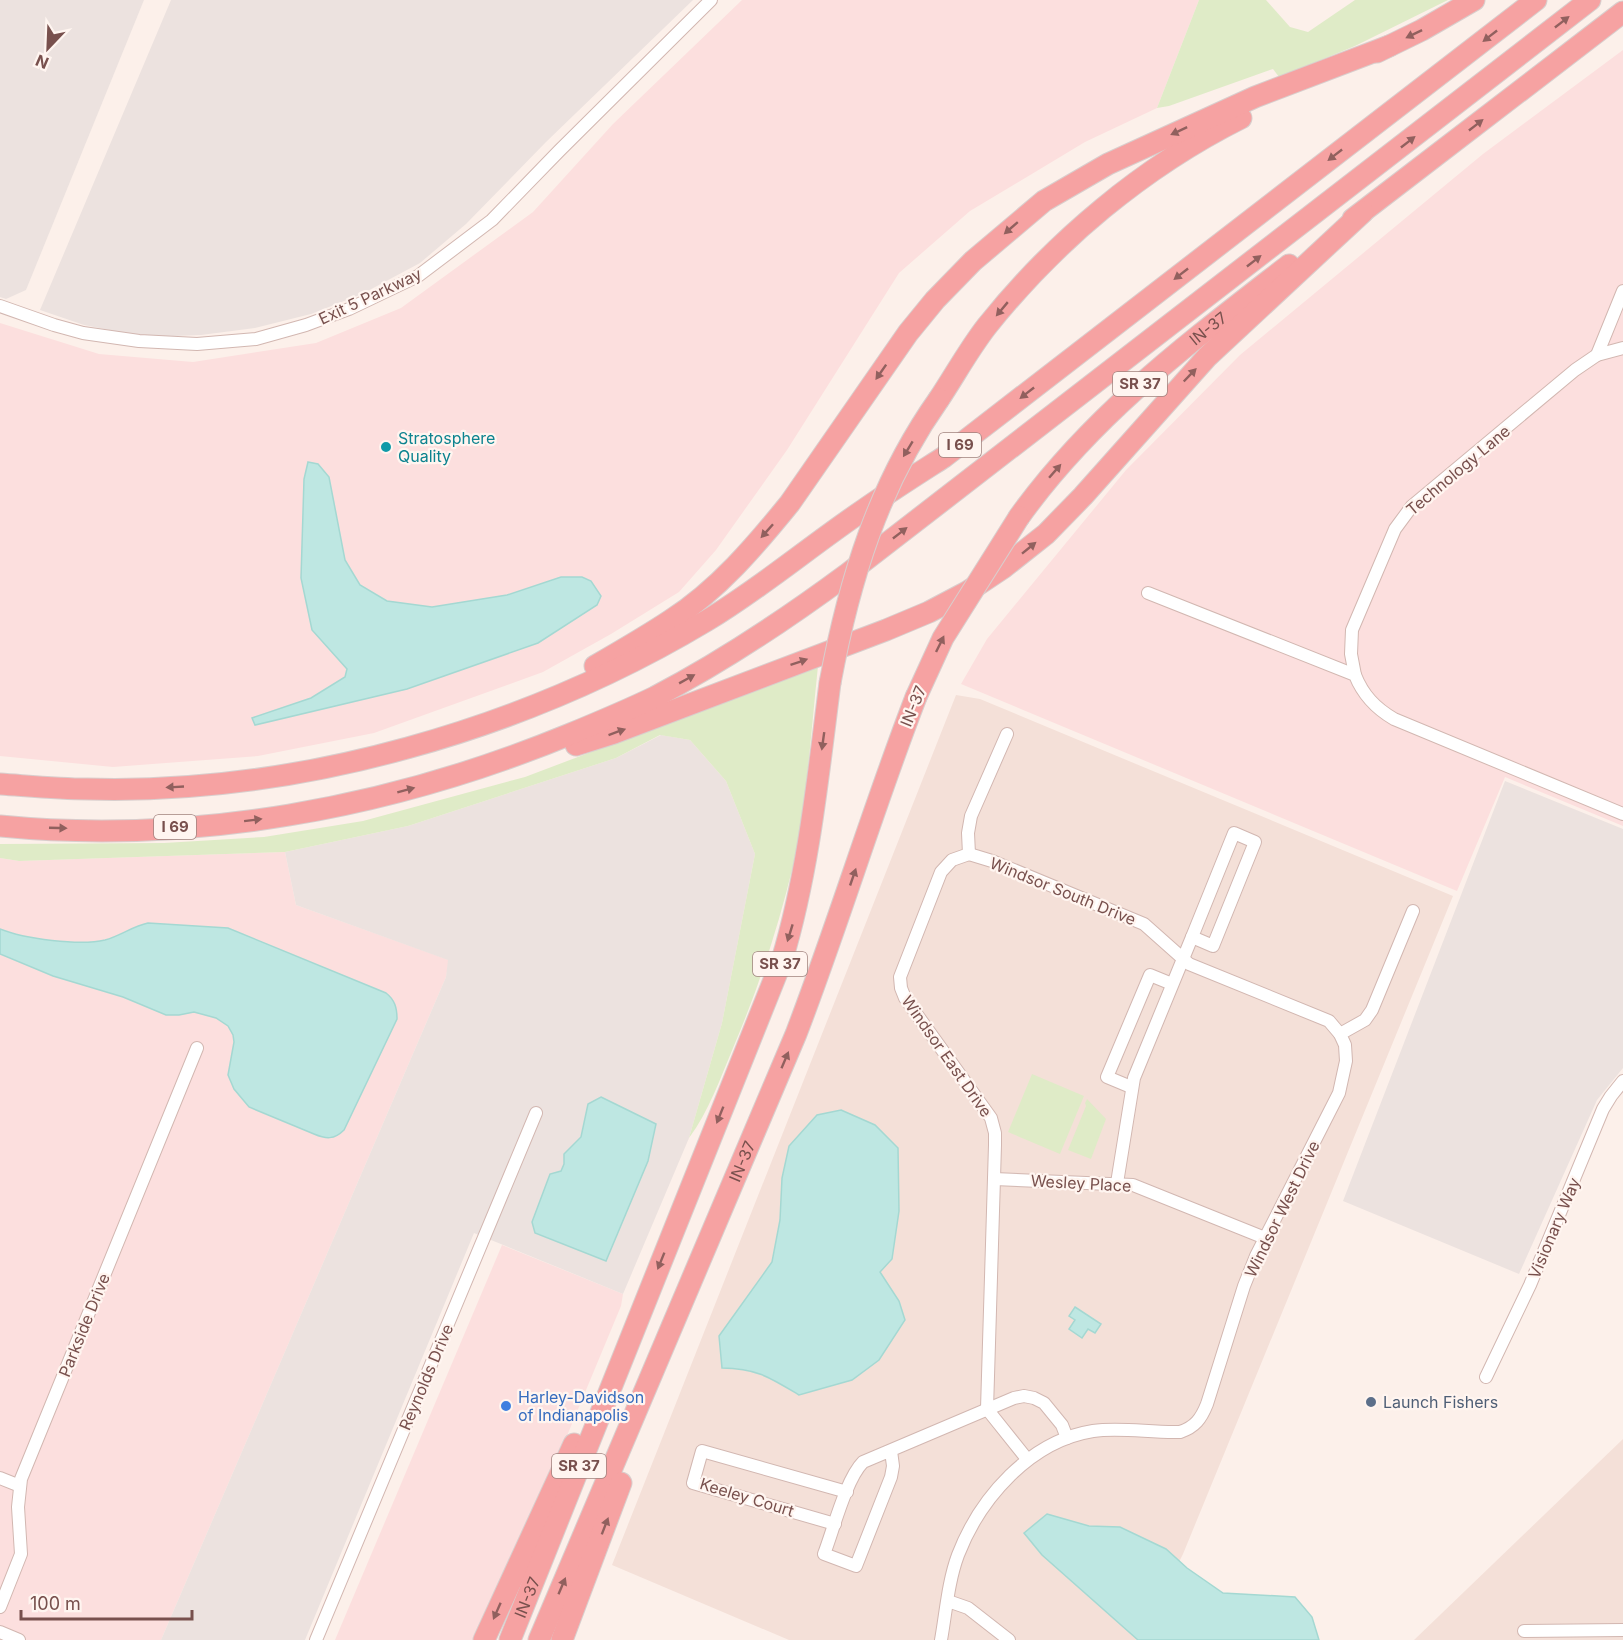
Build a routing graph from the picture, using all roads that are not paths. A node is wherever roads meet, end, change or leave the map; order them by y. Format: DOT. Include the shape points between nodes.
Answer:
graph roads {
  1 [pos="711,0"];
  2 [pos="1474,0"];
  3 [pos="1536,0"];
  4 [pos="1590,0"];
  5 [pos="1623,12"];
  6 [pos="1389,46"];
  7 [pos="1363,212"];
  8 [pos="1623,291"];
  9 [pos="0,306"];
  10 [pos="1623,348"];
  11 [pos="1597,355"];
  12 [pos="1149,593"];
  13 [pos="1355,675"];
  14 [pos="1006,734"];
  15 [pos="519,755"];
  16 [pos="317,769"];
  17 [pos="0,784"];
  18 [pos="1623,814"];
  19 [pos="0,826"];
  20 [pos="969,854"];
  21 [pos="1413,911"];
  22 [pos="1192,937"];
  23 [pos="1182,960"];
  24 [pos="1172,984"];
  25 [pos="1340,1034"];
  26 [pos="197,1048"];
  27 [pos="1623,1081"];
  28 [pos="1131,1087"];
  29 [pos="536,1113"];
  30 [pos="994,1179"];
  31 [pos="1117,1183"];
  32 [pos="1265,1239"];
  33 [pos="705,1251"];
  34 [pos="649,1293"];
  35 [pos="1486,1377"];
  36 [pos="987,1409"];
  37 [pos="1067,1438"];
  38 [pos="891,1451"];
  39 [pos="1028,1459"];
  40 [pos="0,1478"];
  41 [pos="20,1486"];
  42 [pos="847,1492"];
  43 [pos="835,1524"];
  44 [pos="948,1601"];
  45 [pos="0,1607"];
  46 [pos="1524,1630"];
  47 [pos="1623,1630"];
  48 [pos="0,1632"];
  49 [pos="20,1640"];
  50 [pos="316,1640"];
  51 [pos="484,1640"];
  52 [pos="510,1640"];
  53 [pos="539,1640"];
  54 [pos="562,1640"];
  55 [pos="941,1640"];
  56 [pos="1010,1640"];
  1 -- 9 [label="street, Exit 5 Parkway" via="492,220 418,276 350,309 256,339 197,344 83,333"];
  2 -- 6 [label="highway, IN-37 / SR 37, one-way"];
  3 -- 16 [label="highway, I 69, one-way" via="953,450 729,607 650,652 503,718 397,751"];
  15 -- 4 [label="highway, I 69, one-way" via="654,697 798,610"];
  7 -- 5 [label="highway, IN-37 / SR 37, one-way"];
  6 -- 16 [label="highway, one-way" via="1255,97 1108,164 1044,201 1014,225 973,261 908,333 771,526 723,578 672,620 545,696"];
  6 -- 34 [label="highway, IN-37 / SR 37, one-way, bridge" via="1221,128 1154,169 1086,223 1026,281 986,328 904,454 877,510 848,599 830,683 810,839 782,960"];
  15 -- 7 [label="highway, one-way" via="576,745 614,733 886,630 967,592 1046,534 1207,357"];
  33 -- 7 [label="highway, IN-37 / SR 37, one-way, bridge" via="796,1034 886,776 943,638 1019,518 1066,458 1131,391 1304,253"];
  8 -- 11 [label="street"];
  10 -- 11 [label="street, Technology Lane"];
  11 -- 13 [label="street, Technology Lane" via="1403,516 1352,630 1350,654"];
  12 -- 13 [label="street"];
  13 -- 18 [label="street, Technology Lane" via="1370,701 1384,714"];
  14 -- 20 [label="street" via="971,816"];
  19 -- 15 [label="highway, I 69, one-way" via="132,829 257,820 383,796"];
  16 -- 17 [label="highway, I 69, one-way" via="180,787 90,790"];
  20 -- 23 [label="street, Windsor South Drive" via="1144,924"];
  20 -- 30 [label="street, Windsor East Drive" via="952,860 941,872 900,977 905,998 991,1119 995,1134"];
  21 -- 25 [label="street" via="1372,1010 1365,1020"];
  22 -- 22 [label="street" via="1234,833 1256,842 1214,946"];
  22 -- 23 [label="street"];
  23 -- 24 [label="street"];
  23 -- 25 [label="street, Windsor South Drive" via="1329,1021"];
  24 -- 28 [label="street"];
  24 -- 28 [label="street" via="1150,975 1107,1077"];
  25 -- 32 [label="street, Windsor West Drive" via="1346,1060 1339,1093"];
  26 -- 41 [label="street, Parkside Drive"];
  27 -- 35 [label="street, Visionary Way" via="1604,1109 1530,1285"];
  28 -- 31 [label="street"];
  29 -- 50 [label="street, Reynolds Drive"];
  30 -- 31 [label="street, Wesley Place"];
  30 -- 36 [label="street, Windsor East Drive"];
  31 -- 32 [label="street, Wesley Place" via="1142,1187"];
  32 -- 37 [label="street, Windsor West Drive" via="1244,1286 1207,1404 1196,1424 1179,1432 1094,1431"];
  53 -- 33 [label="highway, IN-37 / SR 37, one-way"];
  54 -- 33 [label="highway, one-way" via="678,1341"];
  34 -- 51 [label="highway, one-way"];
  34 -- 52 [label="highway, IN-37 / SR 37"];
  36 -- 37 [label="street" via="1014,1398 1034,1398 1053,1413"];
  36 -- 38 [label="street"];
  36 -- 39 [label="street"];
  37 -- 39 [label="street, Windsor West Drive"];
  38 -- 42 [label="street" via="863,1462"];
  38 -- 43 [label="street" via="891,1478 856,1566 824,1554"];
  39 -- 44 [label="street, Windsor West Drive" via="987,1502 971,1527 955,1566"];
  40 -- 41 [label="street"];
  41 -- 45 [label="street, Parkside Drive" via="21,1554"];
  42 -- 43 [label="street"];
  42 -- 43 [label="street, Keeley Court" via="702,1451 693,1483"];
  44 -- 55 [label="street, Windsor West Drive"];
  44 -- 56 [label="street" via="968,1608"];
  46 -- 47 [label="street"];
  48 -- 49 [label="street"];
}
